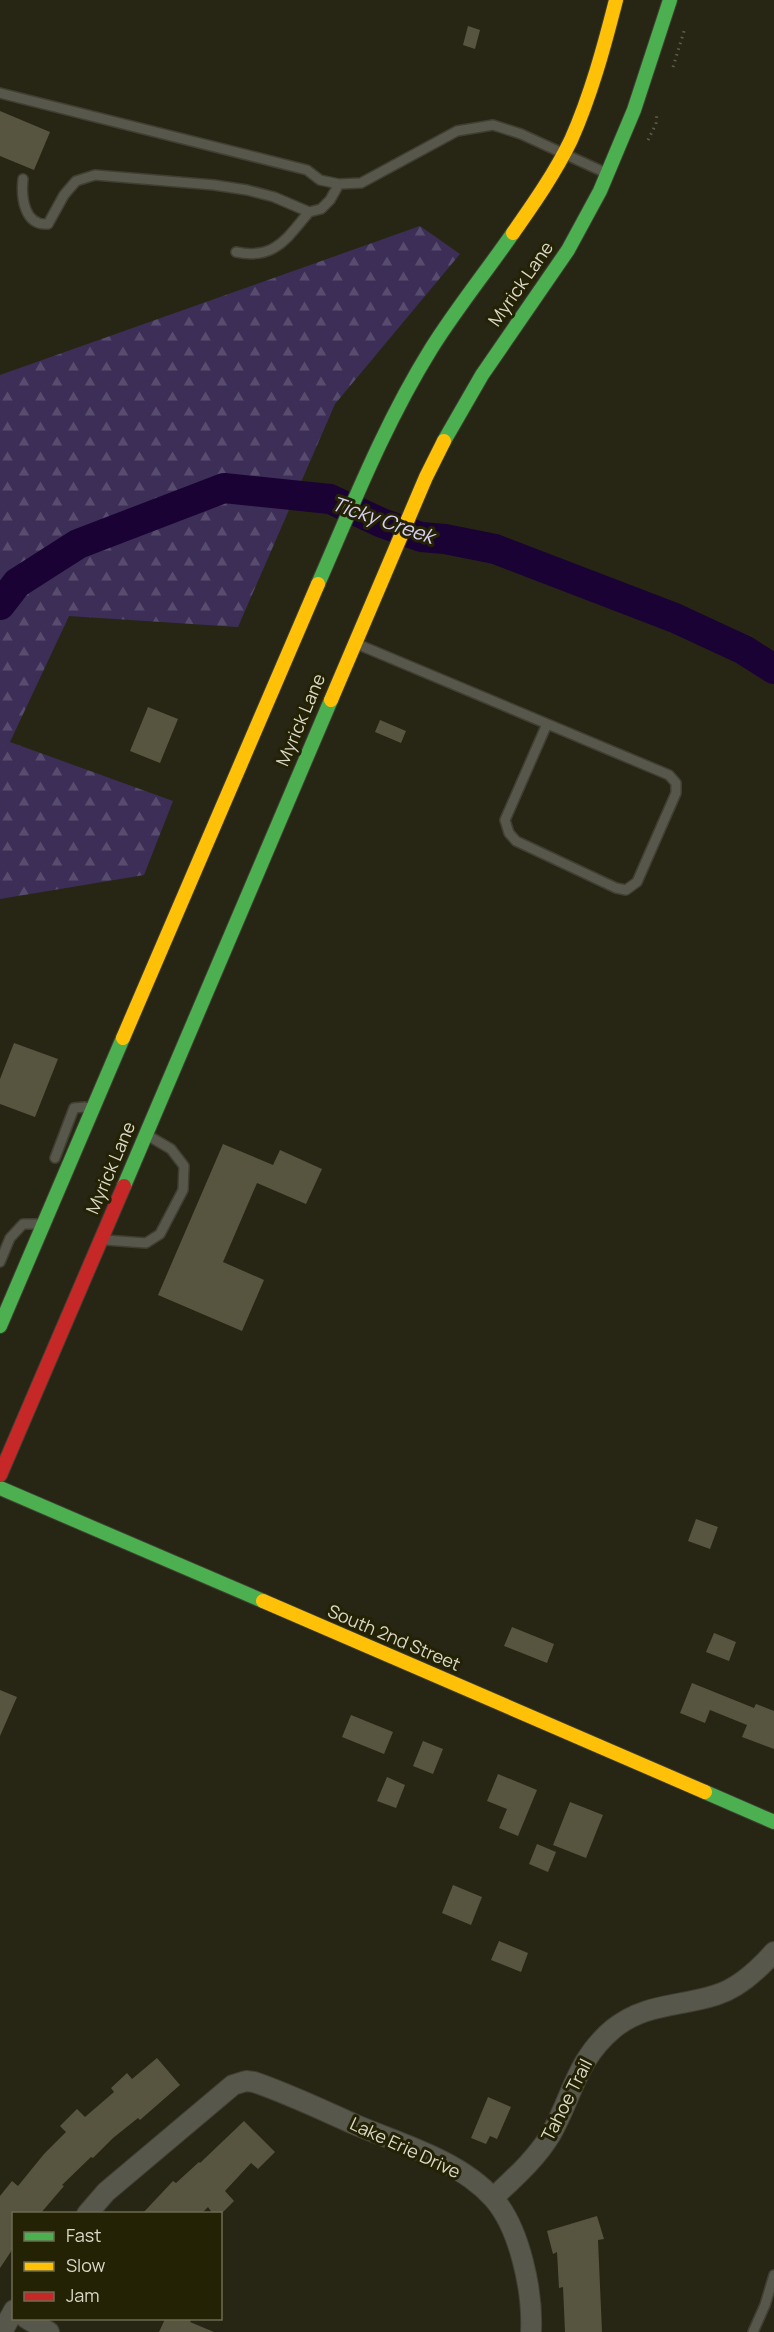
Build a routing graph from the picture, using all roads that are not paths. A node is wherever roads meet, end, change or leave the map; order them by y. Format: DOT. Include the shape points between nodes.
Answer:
graph roads {
  1 [pos="616,0"];
  2 [pos="670,0"];
  3 [pos="0,93"];
  4 [pos="564,154"];
  5 [pos="609,174"];
  6 [pos="23,179"];
  7 [pos="339,184"];
  8 [pos="309,212"];
  9 [pos="236,252"];
  10 [pos="355,643"];
  11 [pos="547,724"];
  12 [pos="92,1110"];
  13 [pos="145,1134"];
  14 [pos="55,1158"];
  15 [pos="44,1223"];
  16 [pos="100,1239"];
  17 [pos="0,1262"];
  18 [pos="0,1326"];
  19 [pos="0,1475"];
  20 [pos="0,1488"];
  21 [pos="774,1822"];
  22 [pos="774,1952"];
  23 [pos="493,2198"];
  24 [pos="89,2212"];
  25 [pos="774,2275"];
  26 [pos="12,2313"];
  27 [pos="28,2320"];
  28 [pos="2,2332"];
  29 [pos="49,2332"];
  30 [pos="531,2332"];
  31 [pos="753,2332"];
  1 -- 4 [label="street, Myrick Lane"];
  2 -- 5 [label="street, Myrick Lane" via="635,112"];
  3 -- 7 [label="lane" via="307,170 320,180"];
  4 -- 5 [label="lane"];
  4 -- 7 [label="lane" via="493,125 457,131 361,183"];
  4 -- 12 [label="street, Myrick Lane" via="528,215 421,363 374,454"];
  5 -- 10 [label="street, Myrick Lane" via="565,256 472,388 426,477"];
  6 -- 8 [label="lane" via="27,213 44,225 76,181 95,175 247,190"];
  7 -- 8 [label="lane" via="321,209"];
  8 -- 9 [label="lane" via="279,246 260,255"];
  10 -- 11 [label="lane"];
  10 -- 13 [label="street, Myrick Lane"];
  11 -- 11 [label="lane" via="669,775 676,783 676,793 637,882 626,890 516,841 509,833 505,820"];
  12 -- 14 [label="lane" via="74,1108"];
  12 -- 15 [label="street, Myrick Lane"];
  13 -- 16 [label="street, Myrick Lane"];
  13 -- 16 [label="lane" via="171,1149 184,1166 183,1190 160,1234 146,1243"];
  15 -- 17 [label="lane" via="23,1224 10,1238"];
  15 -- 18 [label="street, Myrick Lane"];
  16 -- 19 [label="street, Myrick Lane"];
  20 -- 21 [label="street, South 2nd Street"];
  22 -- 23 [label="street, Tahoe Trail" via="743,1982 718,1995 640,2012 599,2041 572,2084 542,2148"];
  23 -- 24 [label="street, Lake Erie Drive" via="436,2159 246,2081 233,2085 106,2192"];
  23 -- 30 [label="street, Lake Erie Drive" via="509,2223 524,2266"];
  25 -- 31 [label="lane"];
  26 -- 28 [label="street"];
  27 -- 29 [label="street"];
}
